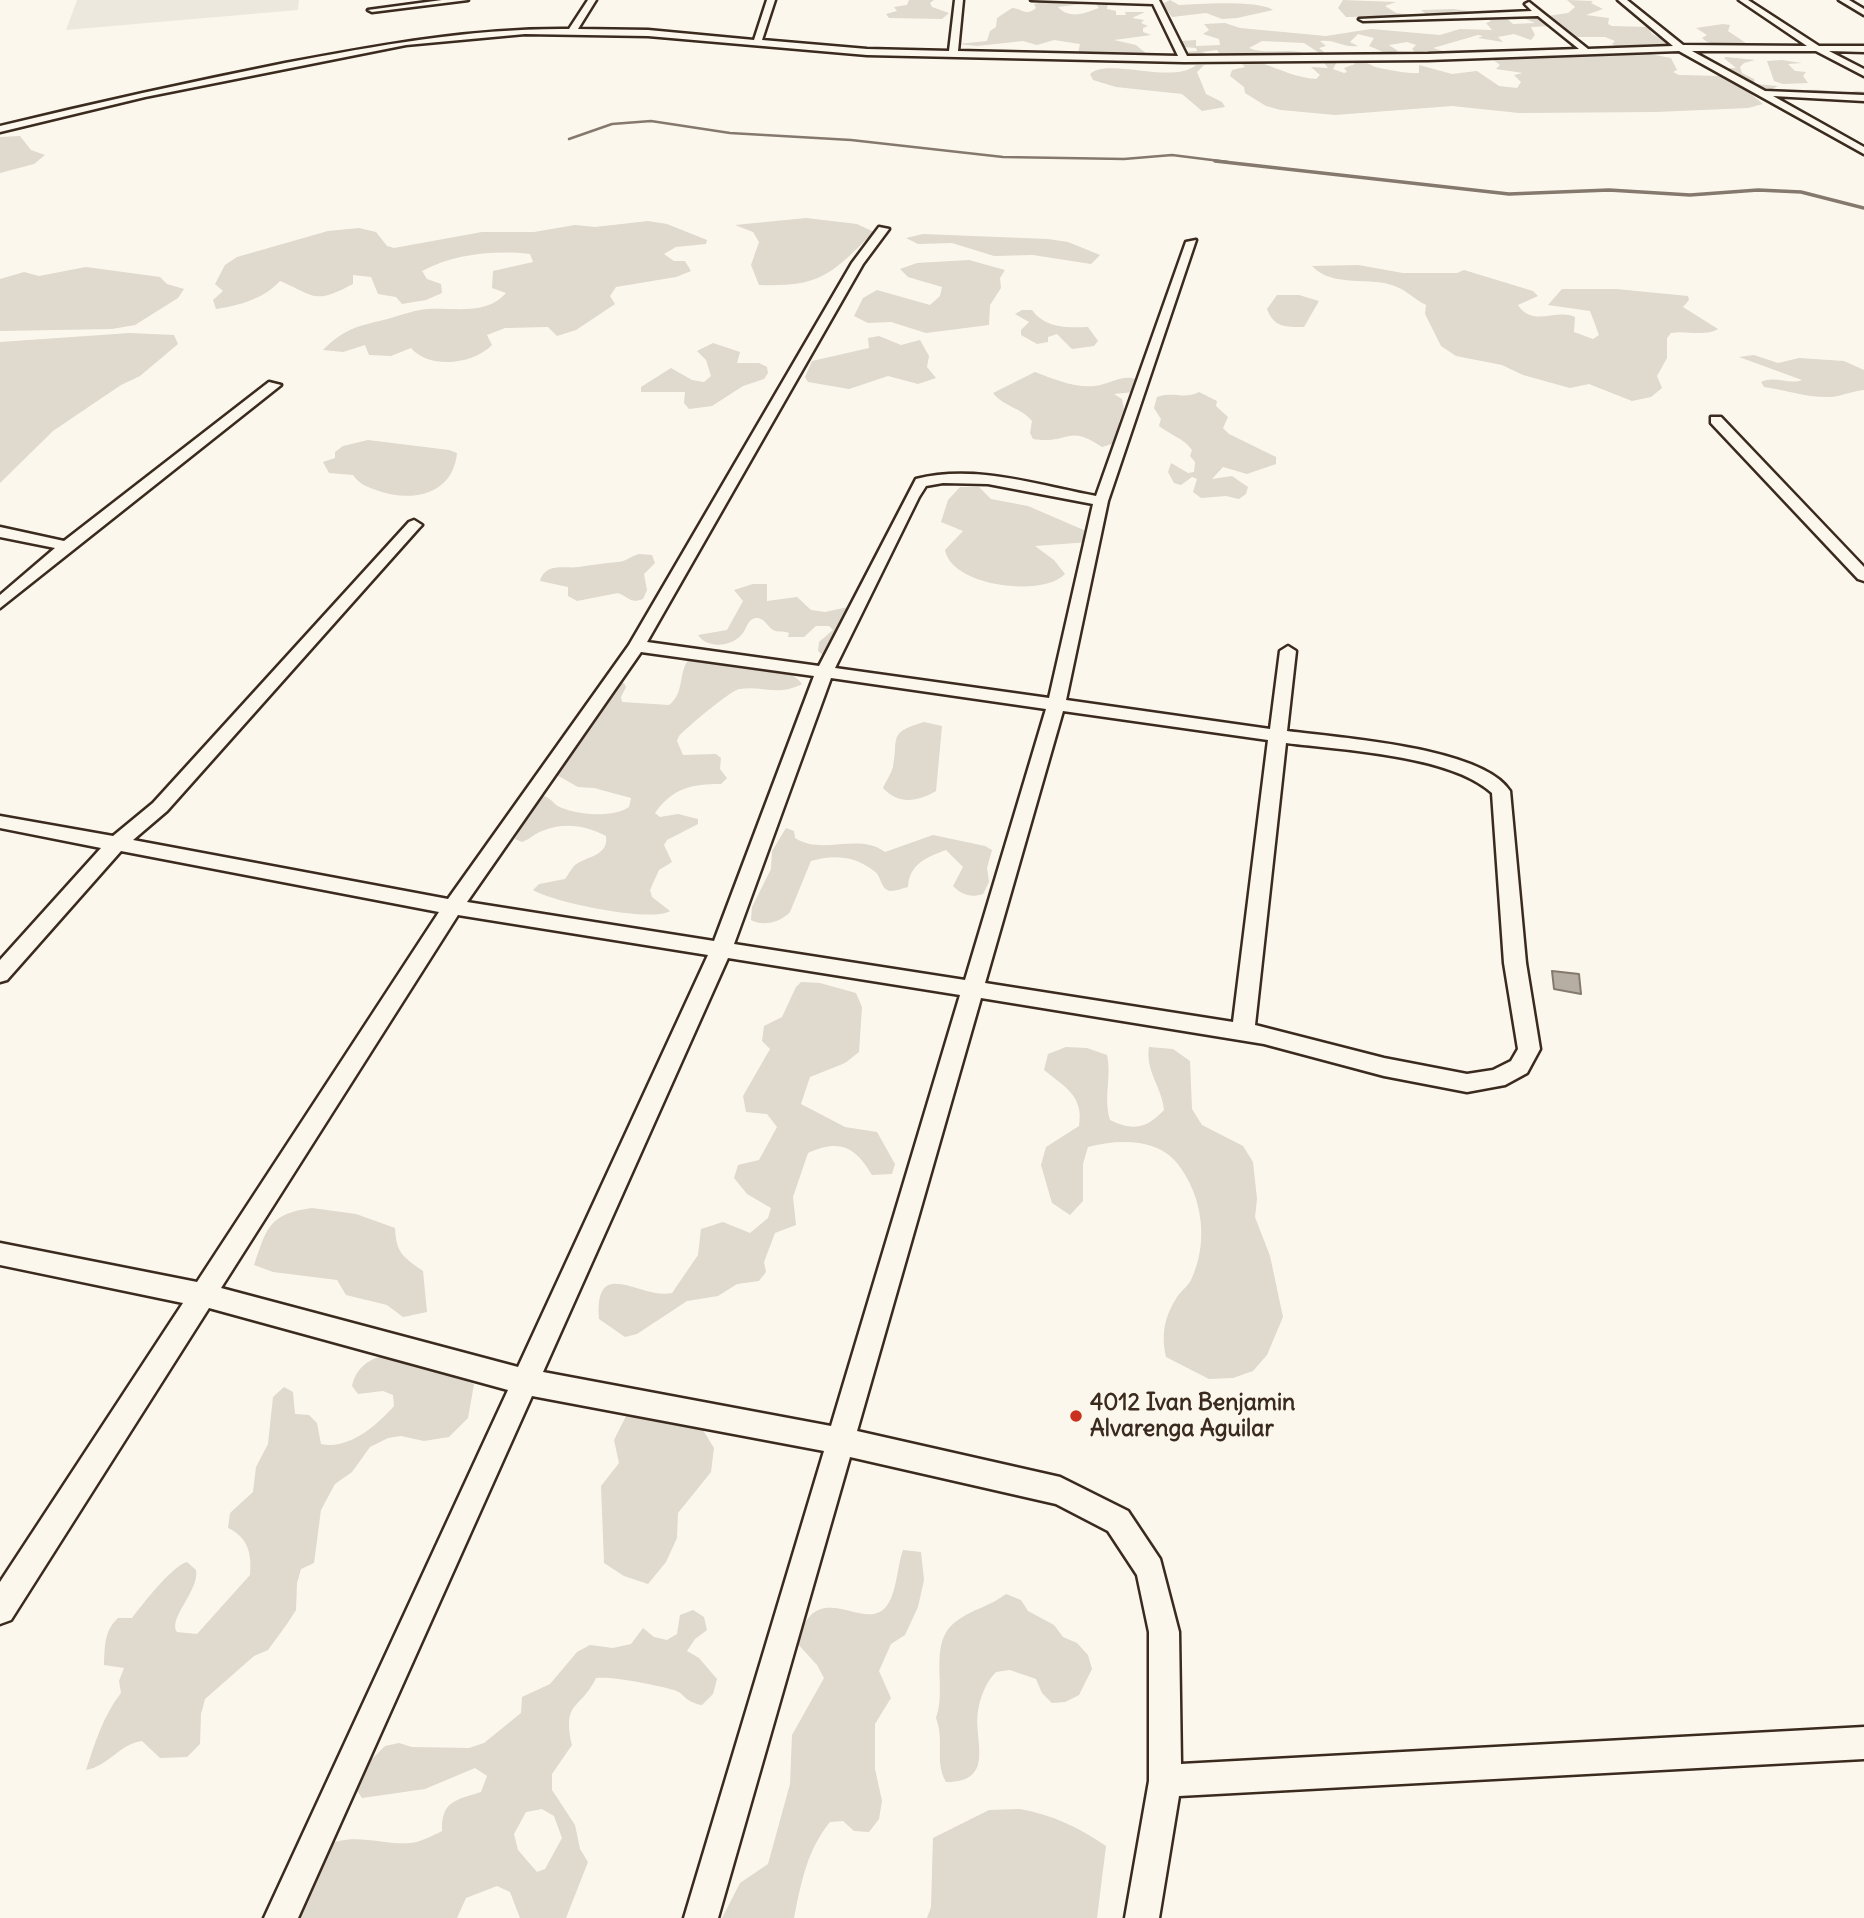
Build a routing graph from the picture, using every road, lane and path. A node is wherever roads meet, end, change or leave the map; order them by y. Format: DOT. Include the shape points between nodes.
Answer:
graph roads {
  1 [pos="464,0"];
  2 [pos="592,0"];
  3 [pos="771,0"];
  4 [pos="959,0"];
  5 [pos="1035,0"];
  6 [pos="1525,0"];
  7 [pos="1622,0"];
  8 [pos="1743,0"];
  9 [pos="1843,0"];
  10 [pos="1155,1"];
  11 [pos="372,5"];
  12 [pos="1540,13"];
  13 [pos="1864,13"];
  14 [pos="1363,19"];
  15 [pos="373,22"];
  16 [pos="573,30"];
  17 [pos="375,35"];
  18 [pos="757,44"];
  19 [pos="376,47"];
  20 [pos="1681,48"];
  21 [pos="1816,48"];
  22 [pos="1864,49"];
  23 [pos="1586,50"];
  24 [pos="953,55"];
  25 [pos="1184,59"];
  26 [pos="1864,73"];
  27 [pos="1762,93"];
  28 [pos="1864,98"];
  29 [pos="0,128"];
  30 [pos="1864,151"];
  31 [pos="883,229"];
  32 [pos="1192,242"];
  33 [pos="274,385"];
  34 [pos="1716,420"];
  35 [pos="1101,501"];
  36 [pos="414,525"];
  37 [pos="0,532"];
  38 [pos="67,546"];
  39 [pos="1864,576"];
  40 [pos="0,604"];
  41 [pos="637,646"];
  42 [pos="1288,651"];
  43 [pos="824,673"];
  44 [pos="1056,704"];
  45 [pos="1278,735"];
  46 [pos="0,822"];
  47 [pos="116,844"];
  48 [pos="453,906"];
  49 [pos="722,948"];
  50 [pos="0,974"];
  51 [pos="970,990"];
  52 [pos="1243,1031"];
  53 [pos="0,1254"];
  54 [pos="203,1295"];
  55 [pos="526,1382"];
  56 [pos="840,1441"];
  57 [pos="0,1609"];
  58 [pos="1864,1742"];
  59 [pos="1165,1781"];
  60 [pos="281,1918"];
  61 [pos="701,1918"];
  62 [pos="1142,1918"];
  1 -- 11 [label="street"];
  2 -- 16 [label="street"];
  3 -- 18 [label="street"];
  4 -- 24 [label="street"];
  5 -- 10 [label="street"];
  6 -- 12 [label="street"];
  7 -- 20 [label="street"];
  8 -- 21 [label="street"];
  9 -- 13 [label="street"];
  10 -- 25 [label="street"];
  11 -- 15 [label="street"];
  12 -- 14 [label="street"];
  12 -- 23 [label="street"];
  16 -- 18 [label="street"];
  16 -- 19 [label="street" via="445,36"];
  17 -- 19 [label="street"];
  18 -- 24 [label="street"];
  19 -- 29 [label="street"];
  20 -- 21 [label="street"];
  20 -- 23 [label="street"];
  20 -- 27 [label="street"];
  21 -- 22 [label="street"];
  21 -- 26 [label="street"];
  23 -- 25 [label="street"];
  24 -- 25 [label="street"];
  27 -- 28 [label="street"];
  27 -- 30 [label="street"];
  31 -- 41 [label="street" via="858,264"];
  32 -- 35 [label="street"];
  33 -- 38 [label="street"];
  34 -- 39 [label="street"];
  35 -- 43 [label="street" via="1002,483 939,478 921,482"];
  35 -- 44 [label="street"];
  36 -- 47 [label="street" via="160,807"];
  37 -- 38 [label="street"];
  38 -- 40 [label="street"];
  41 -- 43 [label="street"];
  41 -- 48 [label="street"];
  42 -- 45 [label="street"];
  43 -- 44 [label="street"];
  43 -- 49 [label="street"];
  44 -- 45 [label="street"];
  44 -- 51 [label="street"];
  45 -- 52 [label="street"];
  45 -- 52 [label="street" via="1468,768 1485,775 1501,791 1516,963 1529,1049 1519,1068 1497,1079 1467,1083"];
  46 -- 47 [label="street"];
  47 -- 48 [label="street"];
  47 -- 50 [label="street"];
  48 -- 49 [label="street"];
  48 -- 54 [label="street"];
  49 -- 51 [label="street"];
  49 -- 55 [label="street"];
  51 -- 52 [label="street"];
  51 -- 56 [label="street"];
  53 -- 54 [label="street"];
  54 -- 55 [label="street"];
  54 -- 57 [label="street"];
  55 -- 56 [label="street"];
  55 -- 60 [label="street"];
  56 -- 59 [label="street" via="1060,1491 1118,1521 1150,1569 1164,1632"];
  56 -- 61 [label="street"];
  58 -- 59 [label="street"];
  59 -- 62 [label="street"];
}
